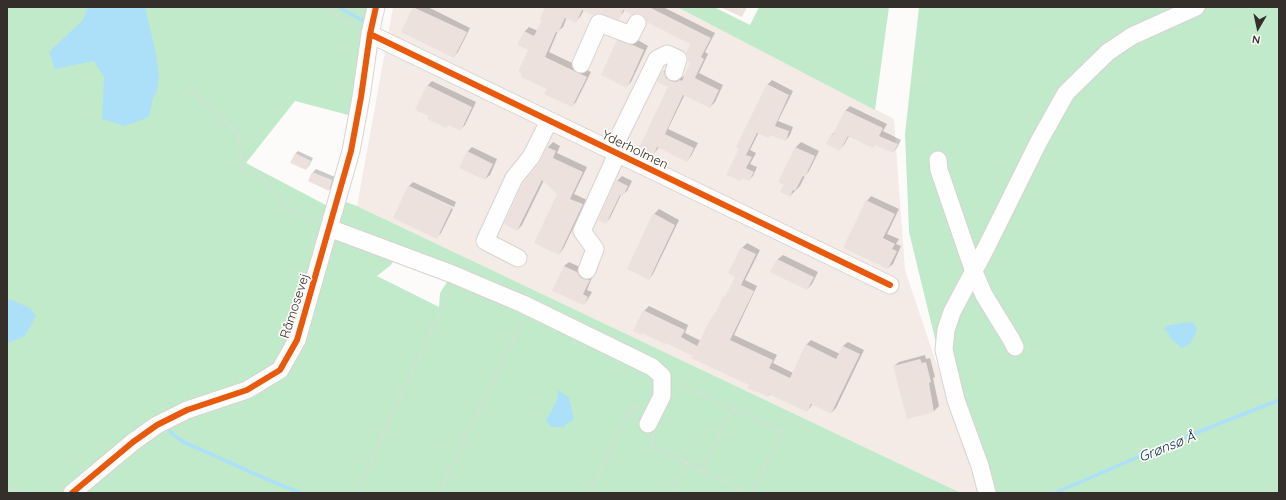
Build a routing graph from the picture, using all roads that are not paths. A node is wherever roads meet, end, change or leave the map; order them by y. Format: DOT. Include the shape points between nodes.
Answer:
graph roads {
  1 [pos="376,7"];
  2 [pos="1196,7"];
  3 [pos="637,23"];
  4 [pos="370,34"];
  5 [pos="581,64"];
  6 [pos="674,72"];
  7 [pos="549,121"];
  8 [pos="614,153"];
  9 [pos="938,160"];
  10 [pos="329,228"];
  11 [pos="518,258"];
  12 [pos="587,270"];
  13 [pos="974,272"];
  14 [pos="890,285"];
  15 [pos="1015,347"];
  16 [pos="651,419"];
  17 [pos="72,493"];
  18 [pos="987,493"];
  1 -- 4 [label="street, Råmosevej"];
  2 -- 13 [label="street" via="1132,36 1108,52 1066,92"];
  3 -- 5 [label="street" via="631,35 599,23"];
  4 -- 7 [label="street, Yderholmen"];
  4 -- 10 [label="street, Råmosevej" via="351,151"];
  6 -- 8 [label="street" via="678,59 667,54 657,59"];
  7 -- 8 [label="street, Yderholmen"];
  7 -- 11 [label="street" via="531,157 514,178 485,241"];
  8 -- 12 [label="street" via="582,231 595,249"];
  8 -- 14 [label="street, Yderholmen"];
  9 -- 13 [label="street" via="938,170"];
  10 -- 16 [label="street" via="456,276 529,307 652,367 662,376 662,396"];
  10 -- 17 [label="street, Råmosevej" via="297,340 280,370 247,390 187,410 157,425"];
  13 -- 15 [label="street" via="984,295"];
  13 -- 18 [label="street" via="950,318 944,350 956,400"];
}
